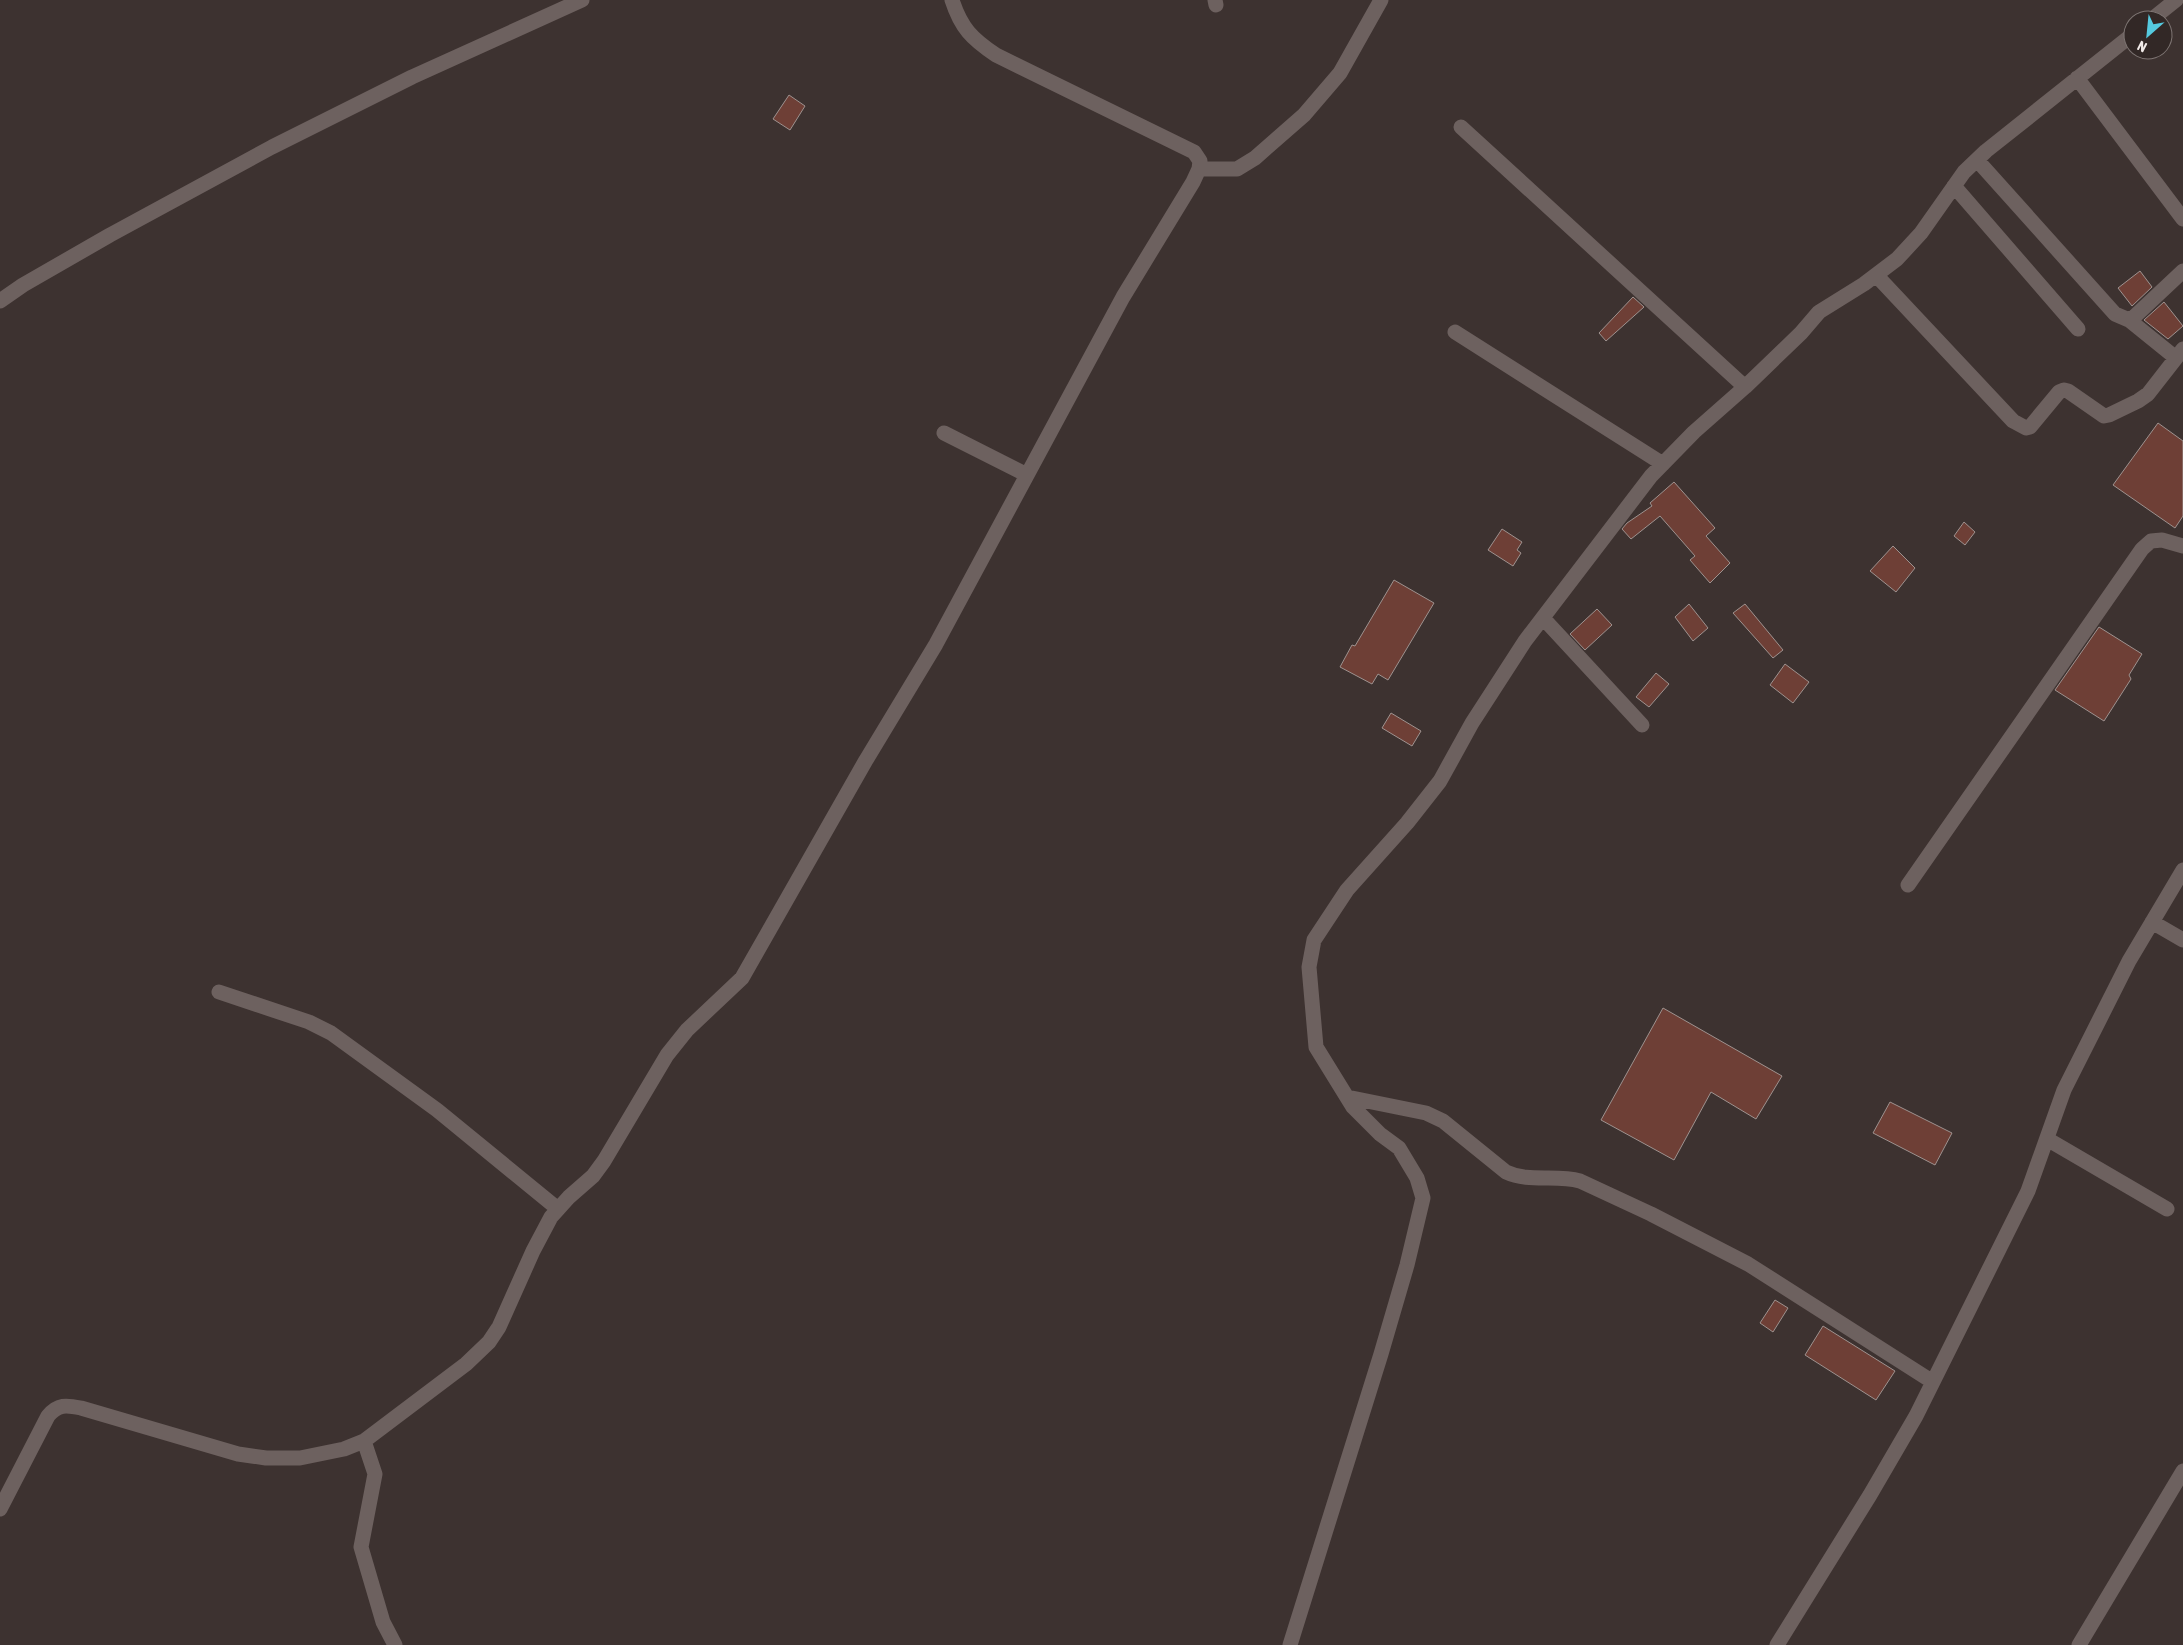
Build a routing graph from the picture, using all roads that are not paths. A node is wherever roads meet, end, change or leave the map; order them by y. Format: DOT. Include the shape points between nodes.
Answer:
graph roads {
  1 [pos="582,0"];
  2 [pos="952,0"];
  3 [pos="1381,0"];
  4 [pos="2176,0"];
  5 [pos="2164,10"];
  6 [pos="2123,42"];
  7 [pos="2077,78"];
  8 [pos="1461,127"];
  9 [pos="1978,160"];
  10 [pos="1200,169"];
  11 [pos="1954,186"];
  12 [pos="2183,219"];
  13 [pos="2183,271"];
  14 [pos="1876,276"];
  15 [pos="0,301"];
  16 [pos="2128,320"];
  17 [pos="2078,329"];
  18 [pos="1455,332"];
  19 [pos="2180,353"];
  20 [pos="1745,387"];
  21 [pos="944,433"];
  22 [pos="1663,464"];
  23 [pos="1027,476"];
  24 [pos="2183,546"];
  25 [pos="1543,618"];
  26 [pos="1642,725"];
  27 [pos="2183,870"];
  28 [pos="1908,885"];
  29 [pos="2152,922"];
  30 [pos="2183,940"];
  31 [pos="219,992"];
  32 [pos="1347,1098"];
  33 [pos="2046,1139"];
  34 [pos="558,1209"];
  35 [pos="2167,1209"];
  36 [pos="1933,1382"];
  37 [pos="364,1441"];
  38 [pos="2183,1471"];
  39 [pos="0,1509"];
  40 [pos="395,1645"];
  41 [pos="1290,1645"];
  42 [pos="1776,1645"];
  43 [pos="2079,1645"];
  1 -- 15 [label="street" via="412,77 272,147 110,235"];
  2 -- 10 [label="street" via="963,27 977,43 1194,152 1200,160"];
  3 -- 10 [label="street" via="1340,73 1304,115 1255,158 1237,169"];
  4 -- 5 [label="street"];
  6 -- 7 [label="street"];
  7 -- 9 [label="street"];
  7 -- 12 [label="street"];
  8 -- 20 [label="street"];
  9 -- 11 [label="street"];
  9 -- 16 [label="street" via="2115,314"];
  10 -- 23 [label="street" via="1123,297"];
  11 -- 14 [label="street" via="1915,239"];
  11 -- 17 [label="street"];
  13 -- 16 [label="street"];
  14 -- 19 [label="street" via="2013,421 2026,428 2064,390 2100,414 2109,416 2138,402"];
  14 -- 20 [label="street" via="1819,312"];
  16 -- 19 [label="street"];
  18 -- 22 [label="street"];
  20 -- 22 [label="street"];
  21 -- 23 [label="street"];
  22 -- 25 [label="street"];
  23 -- 34 [label="street" via="936,644 742,978 687,1030 667,1055 593,1176"];
  24 -- 28 [label="street" via="2162,540 2150,541 2142,549"];
  25 -- 26 [label="street"];
  25 -- 32 [label="street" via="1472,722 1440,781 1347,890 1314,940 1309,967 1316,1047"];
  27 -- 29 [label="street"];
  29 -- 30 [label="street"];
  29 -- 33 [label="street" via="2064,1090"];
  31 -- 34 [label="street" via="309,1022 331,1033 437,1110"];
  32 -- 36 [label="street" via="1426,1112 1443,1121 1518,1178 1568,1177 1580,1180 1652,1214 1748,1264"];
  32 -- 41 [label="street" via="1380,1134 1399,1148 1417,1178 1423,1198 1381,1354"];
  33 -- 35 [label="street"];
  33 -- 36 [label="street" via="2028,1191"];
  34 -- 37 [label="street" via="533,1251 489,1342 458,1370"];
  36 -- 42 [label="street" via="1870,1495"];
  37 -- 39 [label="street" via="344,1449 300,1458 266,1458 238,1454 62,1405 54,1408 48,1416"];
  37 -- 40 [label="street" via="375,1474 361,1547 383,1622"];
  38 -- 43 [label="street"];
}
